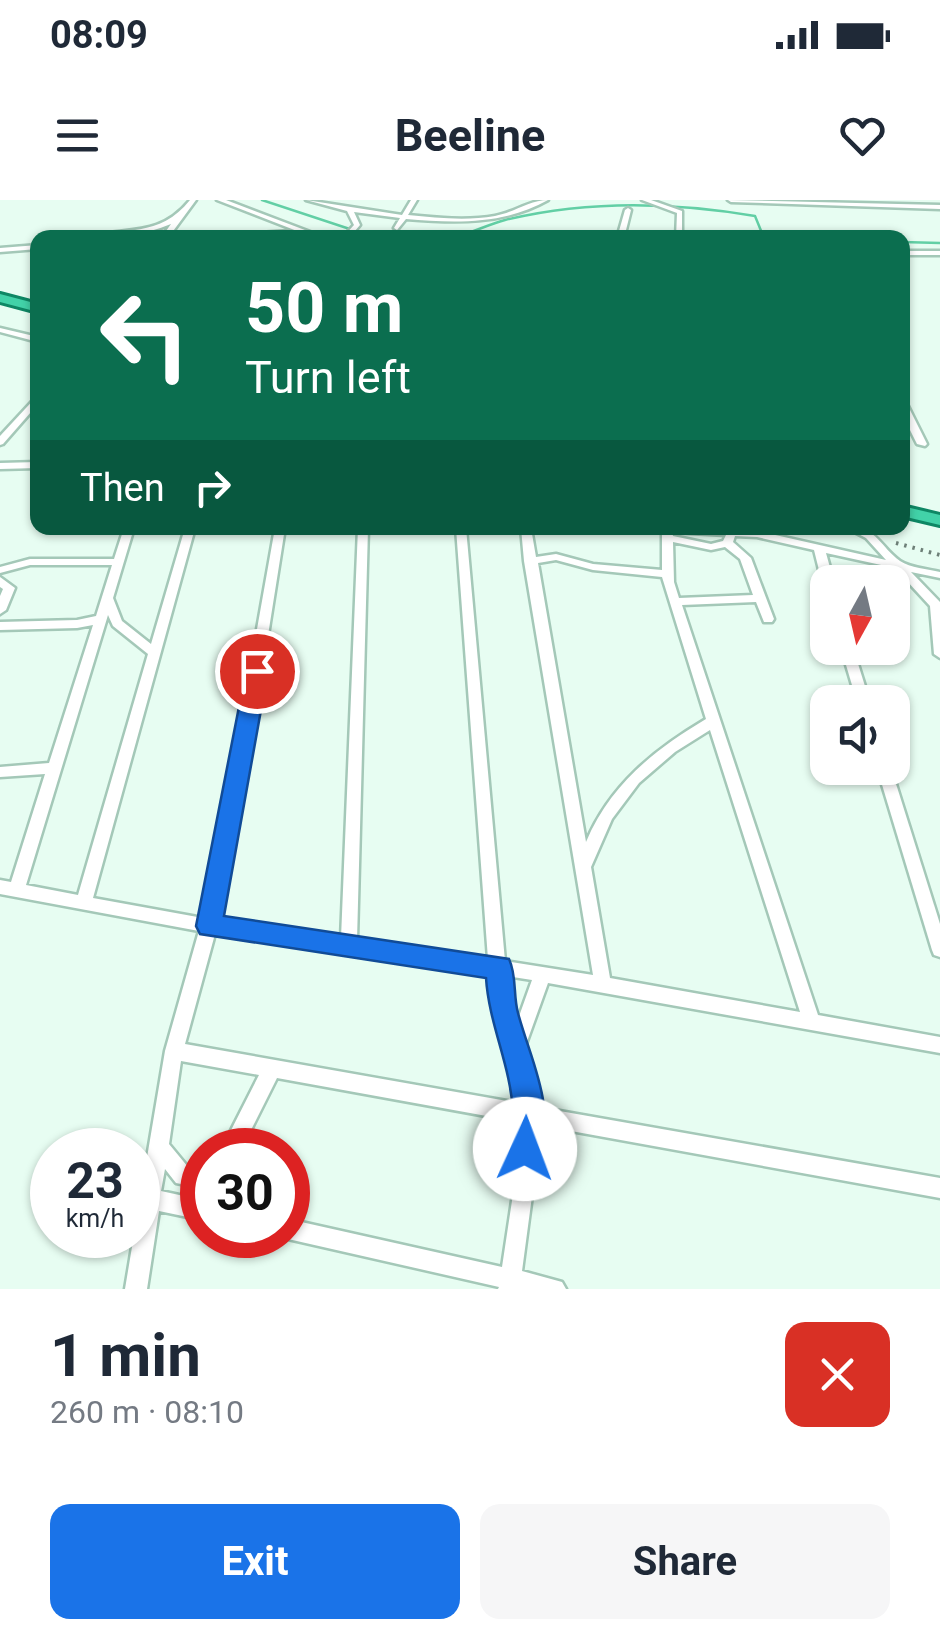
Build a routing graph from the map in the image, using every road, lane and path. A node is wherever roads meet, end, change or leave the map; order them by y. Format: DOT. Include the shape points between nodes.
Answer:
graph roads {
  1 [pos="194,200"];
  2 [pos="220,200"];
  3 [pos="309,200"];
  4 [pos="414,200"];
  5 [pos="545,200"];
  6 [pos="646,200"];
  7 [pos="731,200"];
  8 [pos="836,203"];
  9 [pos="336,204"];
  10 [pos="940,207"];
  11 [pos="350,210"];
  12 [pos="628,210"];
  13 [pos="406,215"];
  14 [pos="181,217"];
  15 [pos="397,228"];
  16 [pos="152,230"];
  17 [pos="170,230"];
  18 [pos="297,230"];
  19 [pos="351,230"];
  20 [pos="622,230"];
  21 [pos="679,230"];
  22 [pos="30,248"];
  23 [pos="0,250"];
  24 [pos="940,253"];
  25 [pos="910,254"];
  26 [pos="0,298"];
  27 [pos="30,306"];
  28 [pos="0,330"];
  29 [pos="30,338"];
  30 [pos="30,407"];
  31 [pos="910,420"];
  32 [pos="0,442"];
  33 [pos="922,444"];
  34 [pos="30,465"];
  35 [pos="0,466"];
  36 [pos="910,513"];
  37 [pos="940,520"];
  38 [pos="127,535"];
  39 [pos="188,535"];
  40 [pos="279,535"];
  41 [pos="363,535"];
  42 [pos="462,535"];
  43 [pos="527,535"];
  44 [pos="663,535"];
  45 [pos="702,535"];
  46 [pos="870,536"];
  47 [pos="728,537"];
  48 [pos="819,547"];
  49 [pos="940,555"];
  50 [pos="530,561"];
  51 [pos="117,562"];
  52 [pos="894,564"];
  53 [pos="824,565"];
  54 [pos="0,570"];
  55 [pos="668,574"];
  56 [pos="940,575"];
  57 [pos="0,582"];
  58 [pos="108,598"];
  59 [pos="761,598"];
  60 [pos="676,602"];
  61 [pos="938,608"];
  62 [pos="0,610"];
  63 [pos="101,619"];
  64 [pos="768,619"];
  65 [pos="0,626"];
  66 [pos="155,653"];
  67 [pos="940,654"];
  68 [pos="712,722"];
  69 [pos="51,768"];
  70 [pos="0,772"];
  71 [pos="889,785"];
  72 [pos="585,870"];
  73 [pos="8,889"];
  74 [pos="84,903"];
  75 [pos="209,926"];
  76 [pos="349,944"];
  77 [pos="940,950"];
  78 [pos="499,968"];
  79 [pos="543,974"];
  80 [pos="604,985"];
  81 [pos="812,1022"];
  82 [pos="940,1044"];
  83 [pos="515,1050"];
  84 [pos="174,1051"];
  85 [pos="273,1067"];
  86 [pos="529,1117"];
  87 [pos="243,1128"];
  88 [pos="160,1134"];
  89 [pos="160,1148"];
  90 [pos="180,1172"];
  91 [pos="940,1188"];
  92 [pos="310,1234"];
  93 [pos="141,1258"];
  94 [pos="510,1284"];
  95 [pos="136,1289"];
  96 [pos="555,1289"];
  1 -- 14 [label="street"];
  2 -- 18 [label="street"];
  3 -- 9 [label="street"];
  4 -- 13 [label="street"];
  5 -- 13 [label="street" via="476,219"];
  6 -- 21 [label="street" via="680,212"];
  7 -- 8 [label="street"];
  8 -- 10 [label="street"];
  9 -- 11 [label="street"];
  11 -- 13 [label="street"];
  11 -- 19 [label="street"];
  12 -- 20 [label="street"];
  13 -- 15 [label="street"];
  14 -- 16 [label="street"];
  14 -- 17 [label="street"];
  22 -- 23 [label="street"];
  24 -- 25 [label="street"];
  26 -- 27 [label="highway"];
  28 -- 29 [label="street"];
  30 -- 32 [label="street"];
  31 -- 33 [label="street"];
  34 -- 35 [label="street"];
  36 -- 37 [label="highway"];
  38 -- 51 [label="street"];
  39 -- 66 [label="street"];
  40 -- 75 [label="street"];
  41 -- 76 [label="street"];
  42 -- 78 [label="street"];
  43 -- 50 [label="street"];
  44 -- 55 [label="street"];
  45 -- 47 [label="street"];
  46 -- 49 [label="path"];
  46 -- 52 [label="street"];
  47 -- 48 [label="street"];
  47 -- 59 [label="street"];
  48 -- 52 [label="street"];
  48 -- 53 [label="street"];
  50 -- 55 [label="street" via="556,557 593,568"];
  50 -- 72 [label="street"];
  51 -- 54 [label="street" via="30,562"];
  51 -- 58 [label="street"];
  52 -- 56 [label="street"];
  52 -- 61 [label="street"];
  55 -- 60 [label="street"];
  57 -- 62 [label="street" via="9,588"];
  58 -- 63 [label="street"];
  58 -- 66 [label="street" via="117,623"];
  59 -- 60 [label="street"];
  59 -- 64 [label="street"];
  60 -- 68 [label="street"];
  61 -- 67 [label="street"];
  63 -- 65 [label="street"];
  63 -- 69 [label="street"];
  66 -- 74 [label="street"];
  68 -- 72 [label="street" via="657,758 606,811"];
  68 -- 81 [label="street"];
  69 -- 70 [label="street"];
  69 -- 73 [label="street"];
  71 -- 77 [label="street"];
  72 -- 80 [label="street"];
  73 -- 74 [label="street"];
  74 -- 75 [label="street"];
  75 -- 76 [label="street"];
  75 -- 84 [label="street"];
  76 -- 78 [label="street"];
  78 -- 79 [label="street"];
  78 -- 83 [label="street"];
  79 -- 80 [label="street"];
  79 -- 83 [label="street"];
  80 -- 81 [label="street"];
  81 -- 82 [label="street"];
  83 -- 86 [label="street"];
  84 -- 85 [label="street"];
  84 -- 88 [label="street"];
  85 -- 86 [label="street"];
  85 -- 87 [label="street"];
  86 -- 91 [label="street"];
  86 -- 94 [label="street"];
  89 -- 90 [label="street"];
  92 -- 94 [label="street"];
  93 -- 95 [label="street"];
  94 -- 96 [label="street"];
}
